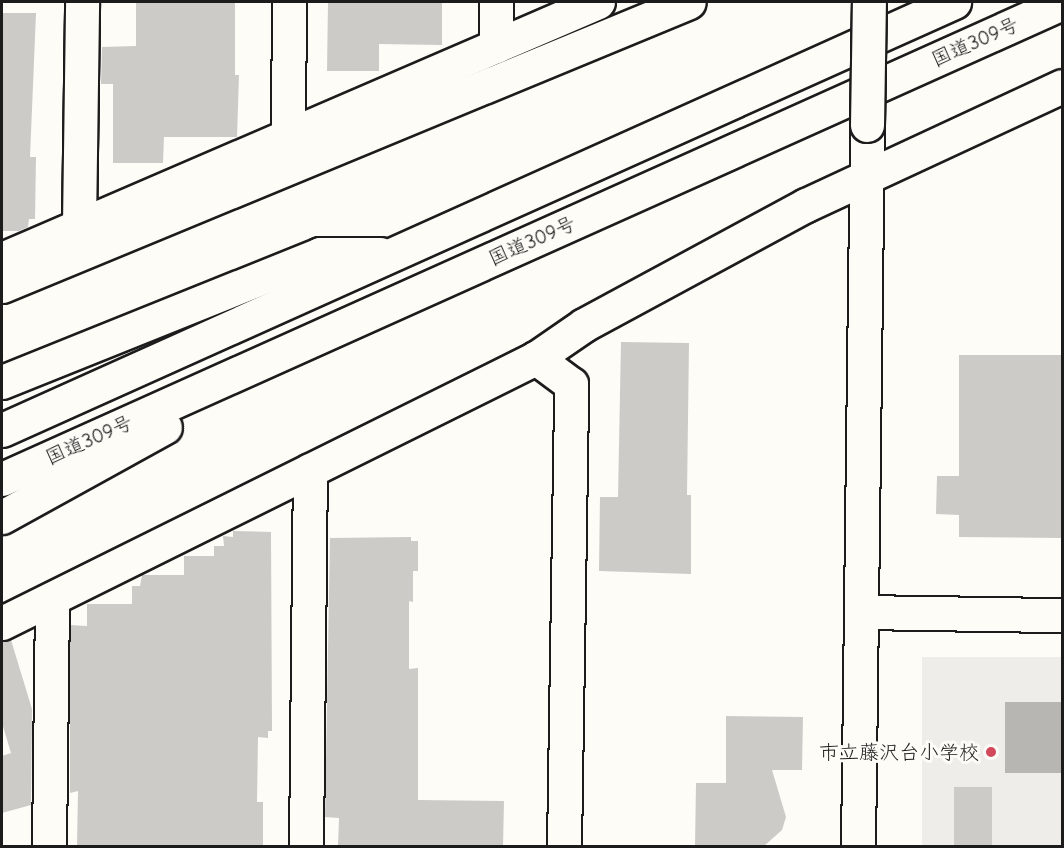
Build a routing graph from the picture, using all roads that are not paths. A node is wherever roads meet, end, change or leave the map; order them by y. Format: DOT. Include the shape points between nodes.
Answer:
graph roads {
  1 [pos="82,2"];
  2 [pos="290,2"];
  3 [pos="496,2"];
  4 [pos="598,2"];
  5 [pos="688,2"];
  6 [pos="868,2"];
  7 [pos="954,2"];
  8 [pos="1062,3"];
  9 [pos="496,46"];
  10 [pos="1062,86"];
  11 [pos="288,135"];
  12 [pos="866,177"];
  13 [pos="79,225"];
  14 [pos="393,254"];
  15 [pos="2,259"];
  16 [pos="2,286"];
  17 [pos="355,319"];
  18 [pos="536,358"];
  19 [pos="2,382"];
  20 [pos="2,430"];
  21 [pos="310,470"];
  22 [pos="2,479"];
  23 [pos="2,517"];
  24 [pos="52,599"];
  25 [pos="861,612"];
  26 [pos="1062,615"];
  27 [pos="2,623"];
  28 [pos="49,846"];
  29 [pos="306,846"];
  30 [pos="564,846"];
  31 [pos="858,846"];
  1 -- 13 [label="main road"];
  2 -- 11 [label="main road"];
  3 -- 9 [label="main road"];
  4 -- 9 [label="main road"];
  5 -- 16 [label="main road"];
  6 -- 12 [label="main road, bridge"];
  7 -- 14 [label="main road"];
  8 -- 17 [label="main road, 国道309号"];
  9 -- 11 [label="main road"];
  10 -- 12 [label="main road"];
  11 -- 13 [label="main road"];
  12 -- 18 [label="main road" via="806,205 594,320"];
  12 -- 25 [label="main road"];
  13 -- 15 [label="main road"];
  14 -- 19 [label="main road" via="320,254"];
  14 -- 20 [label="main road"];
  17 -- 22 [label="main road, 国道309号"];
  17 -- 23 [label="main road"];
  18 -- 21 [label="main road"];
  18 -- 30 [label="main road" via="571,384"];
  21 -- 24 [label="main road"];
  21 -- 29 [label="main road"];
  24 -- 27 [label="main road"];
  24 -- 28 [label="main road"];
  25 -- 26 [label="main road"];
  25 -- 31 [label="main road"];
}
